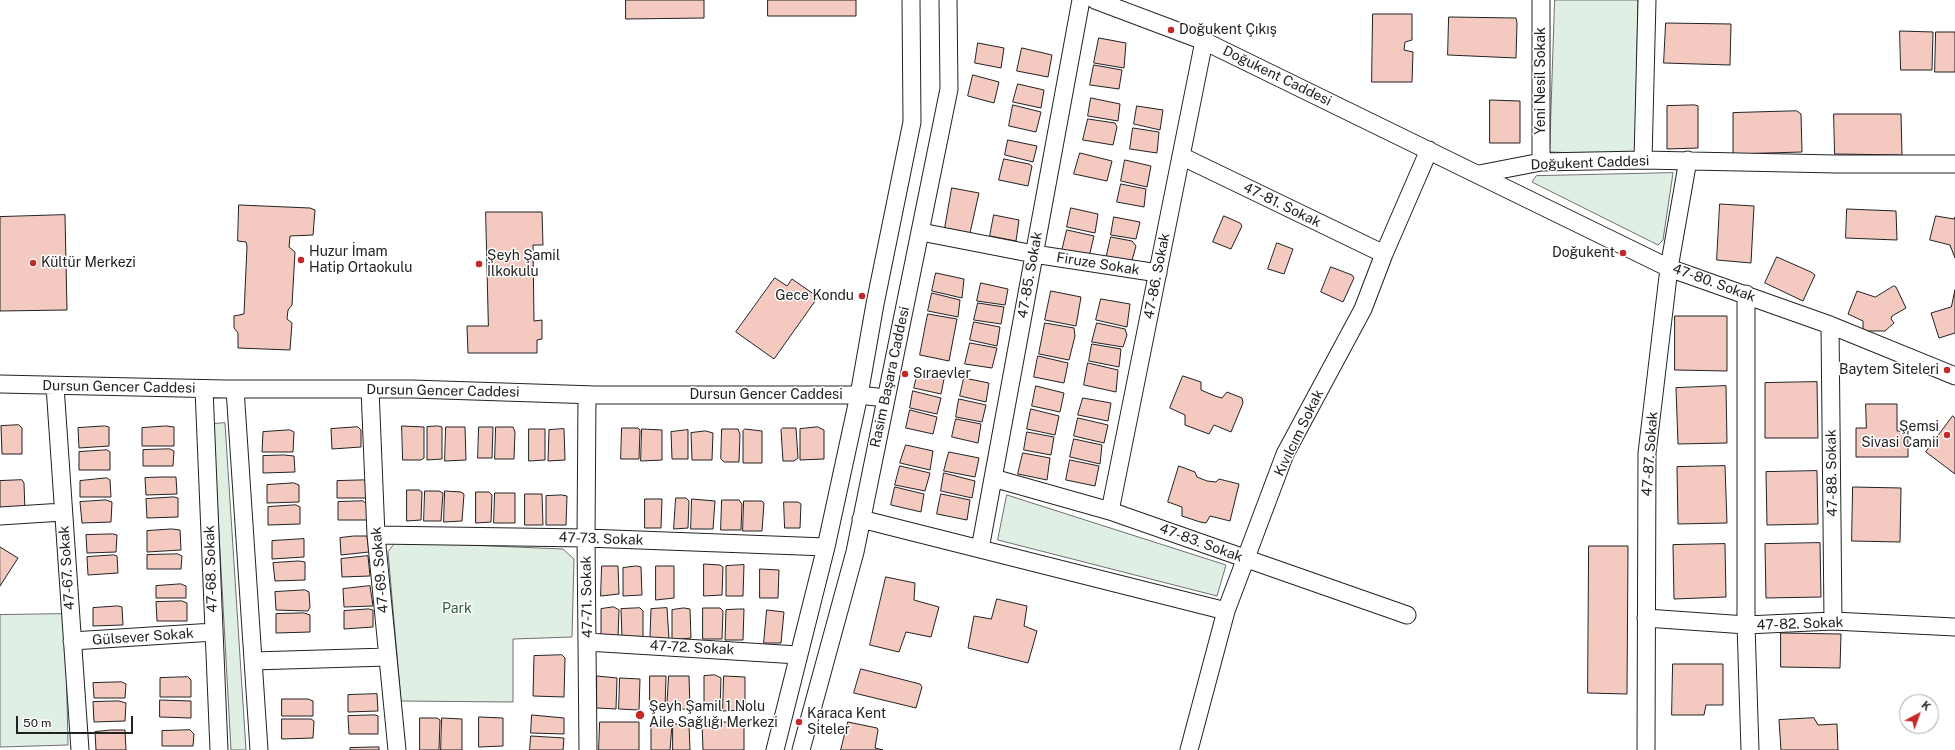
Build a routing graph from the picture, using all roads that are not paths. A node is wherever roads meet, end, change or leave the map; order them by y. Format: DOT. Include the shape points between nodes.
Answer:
graph roads {
  1 [pos="911,0"];
  2 [pos="948,0"];
  3 [pos="1081,0"];
  4 [pos="1095,0"];
  5 [pos="1541,0"];
  6 [pos="1647,0"];
  7 [pos="1204,41"];
  8 [pos="1429,150"];
  9 [pos="1181,156"];
  10 [pos="1643,160"];
  11 [pos="1688,160"];
  12 [pos="1541,162"];
  13 [pos="1955,164"];
  14 [pos="1479,174"];
  15 [pos="921,232"];
  16 [pos="1034,254"];
  17 [pos="1384,254"];
  18 [pos="1670,268"];
  19 [pos="1158,274"];
  20 [pos="1746,294"];
  21 [pos="1830,325"];
  22 [pos="1955,376"];
  23 [pos="0,384"];
  24 [pos="55,386"];
  25 [pos="204,389"];
  26 [pos="235,389"];
  27 [pos="370,389"];
  28 [pos="587,395"];
  29 [pos="859,395"];
  30 [pos="885,398"];
  31 [pos="993,478"];
  32 [pos="1110,511"];
  33 [pos="63,512"];
  34 [pos="0,516"];
  35 [pos="861,519"];
  36 [pos="376,535"];
  37 [pos="586,538"];
  38 [pos="826,547"];
  39 [pos="980,549"];
  40 [pos="1246,560"];
  41 [pos="1226,611"];
  42 [pos="1407,615"];
  43 [pos="1646,618"];
  44 [pos="1833,622"];
  45 [pos="1746,625"];
  46 [pos="1955,627"];
  47 [pos="214,632"];
  48 [pos="72,641"];
  49 [pos="587,642"];
  50 [pos="798,655"];
  51 [pos="387,657"];
  52 [pos="253,661"];
  53 [pos="80,750"];
  54 [pos="219,750"];
  55 [pos="258,750"];
  56 [pos="397,750"];
  57 [pos="588,750"];
  58 [pos="775,750"];
  59 [pos="802,750"];
  60 [pos="1190,750"];
  61 [pos="1646,750"];
  62 [pos="1750,750"];
  1 -- 29 [label="street, Rasim Başara Caddesi" via="912,122"];
  2 -- 15 [label="street, Rasim Başara Caddesi" via="949,90"];
  3 -- 16 [label="street, 47-85. Sokak"];
  4 -- 7 [label="street, Doğukent Caddesi"];
  5 -- 12 [label="street, Yeni Nesil Sokak"];
  6 -- 10 [label="street"];
  7 -- 8 [label="street, Doğukent Caddesi"];
  7 -- 9 [label="street, 47-86. Sokak"];
  8 -- 14 [label="street, Doğukent Caddesi"];
  8 -- 17 [label="street, Kıvılcım Sokak"];
  9 -- 17 [label="street, 47-81. Sokak"];
  9 -- 19 [label="street, 47-86. Sokak"];
  10 -- 11 [label="street, Doğukent Caddesi"];
  10 -- 12 [label="street, Doğukent Caddesi"];
  11 -- 13 [label="street, Doğukent Caddesi"];
  11 -- 18 [label="street, 47-87. Sokak"];
  12 -- 14 [label="street, Doğukent Caddesi"];
  14 -- 18 [label="street, 47-80. Sokak"];
  15 -- 16 [label="street, Firuze Sokak"];
  15 -- 30 [label="street, Rasim Başara Caddesi"];
  16 -- 19 [label="street, Firuze Sokak"];
  16 -- 31 [label="street, 47-85. Sokak"];
  17 -- 40 [label="street, Kıvılcım Sokak" via="1363,309 1285,454"];
  18 -- 20 [label="street, 47-80. Sokak"];
  18 -- 43 [label="street, 47-87. Sokak" via="1647,453"];
  19 -- 32 [label="street, 47-86. Sokak"];
  20 -- 21 [label="street, 47-80. Sokak"];
  20 -- 45 [label="street"];
  21 -- 22 [label="street, 47-80. Sokak"];
  21 -- 44 [label="street, 47-88. Sokak"];
  23 -- 24 [label="street, Dursun Gencer Caddesi"];
  24 -- 25 [label="street, Dursun Gencer Caddesi"];
  24 -- 33 [label="street, 47-67. Sokak"];
  25 -- 26 [label="street, Dursun Gencer Caddesi"];
  25 -- 47 [label="street, 47-68. Sokak"];
  26 -- 27 [label="street, Dursun Gencer Caddesi"];
  26 -- 52 [label="street"];
  27 -- 28 [label="street, Dursun Gencer Caddesi"];
  27 -- 36 [label="street, 47-69. Sokak"];
  28 -- 29 [label="street, Dursun Gencer Caddesi"];
  28 -- 37 [label="street, 47-71. Sokak"];
  29 -- 30 [label="street, Dursun Gencer Caddesi"];
  29 -- 38 [label="street, Rasim Başara Caddesi"];
  30 -- 35 [label="street, Rasim Başara Caddesi"];
  31 -- 32 [label="street, 47-83. Sokak"];
  31 -- 39 [label="street, 47-85. Sokak"];
  32 -- 40 [label="street, 47-83. Sokak"];
  33 -- 34 [label="street"];
  33 -- 48 [label="street, 47-67. Sokak"];
  35 -- 39 [label="street"];
  35 -- 59 [label="street, Rasim Başara Caddesi"];
  36 -- 37 [label="street, 47-73. Sokak"];
  36 -- 51 [label="street, 47-69. Sokak"];
  37 -- 38 [label="street, 47-73. Sokak"];
  37 -- 49 [label="street, 47-71. Sokak"];
  38 -- 50 [label="street, Rasim Başara Caddesi"];
  39 -- 41 [label="street"];
  40 -- 41 [label="street, Kıvılcım Sokak"];
  40 -- 42 [label="street, 47-83. Sokak"];
  41 -- 60 [label="street, Kıvılcım Sokak"];
  43 -- 45 [label="street, 47-82. Sokak"];
  43 -- 61 [label="street, 47-87. Sokak"];
  44 -- 45 [label="street, 47-82. Sokak"];
  44 -- 46 [label="street, 47-82. Sokak"];
  45 -- 62 [label="street"];
  47 -- 48 [label="street, Gülsever Sokak"];
  47 -- 54 [label="street, 47-68. Sokak"];
  48 -- 53 [label="street, 47-67. Sokak"];
  49 -- 50 [label="street, 47-72. Sokak"];
  49 -- 57 [label="street, 47-71. Sokak"];
  50 -- 58 [label="street, Rasim Başara Caddesi"];
  51 -- 52 [label="street"];
  51 -- 56 [label="street, 47-69. Sokak"];
  52 -- 55 [label="street"];
}
